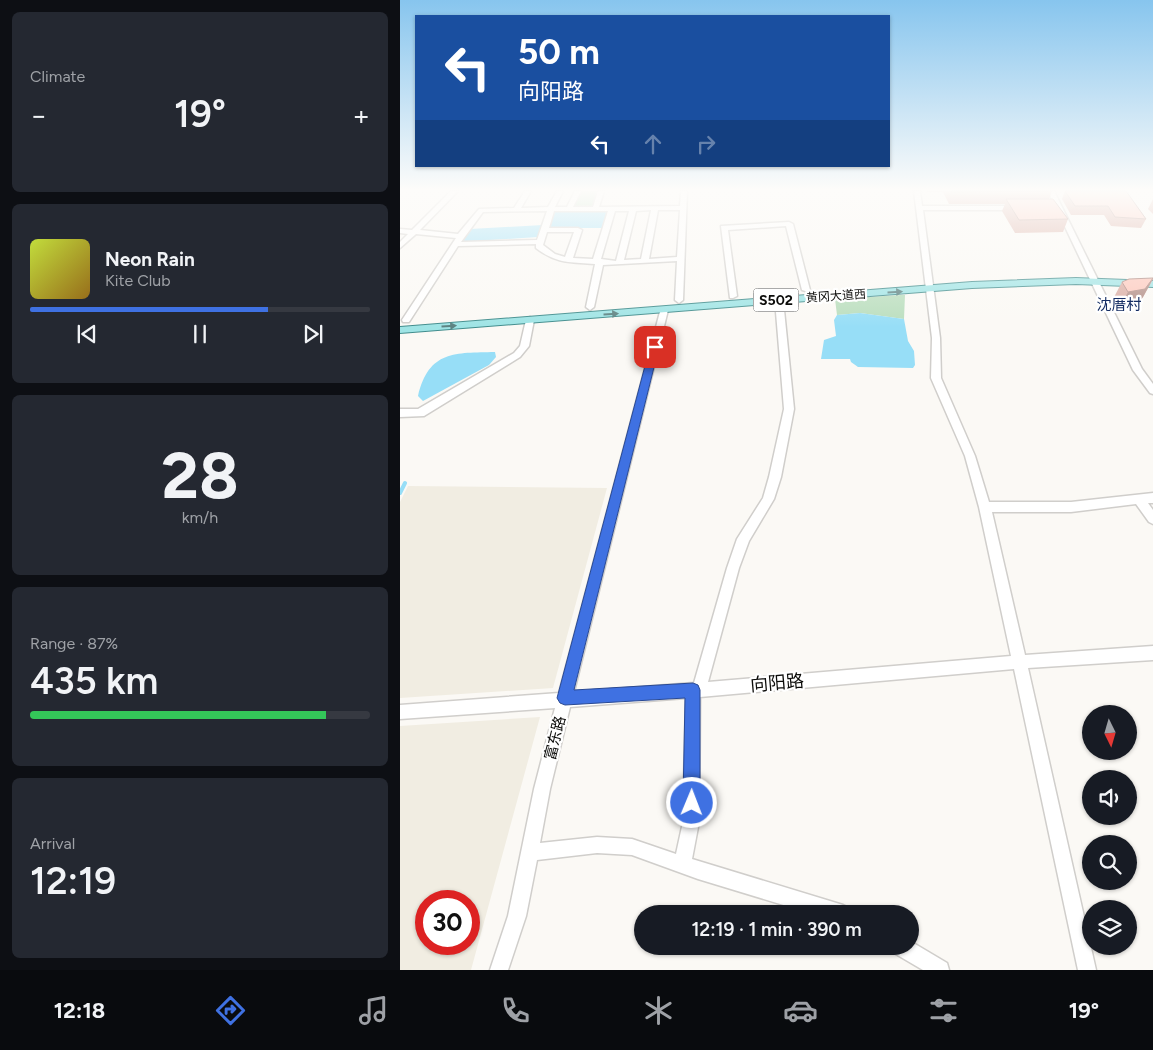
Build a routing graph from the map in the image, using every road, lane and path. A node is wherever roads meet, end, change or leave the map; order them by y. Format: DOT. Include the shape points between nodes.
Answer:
graph roads {
  1 [pos="410,236"];
  2 [pos="460,236"];
  3 [pos="542,236"];
  4 [pos="576,236"];
  5 [pos="605,236"];
  6 [pos="626,236"];
  7 [pos="649,236"];
  8 [pos="681,236"];
  9 [pos="725,236"];
  10 [pos="792,236"];
  11 [pos="923,236"];
  12 [pos="1073,236"];
  13 [pos="540,242"];
  14 [pos="454,244"];
  15 [pos="400,246"];
  16 [pos="645,259"];
  17 [pos="680,259"];
  18 [pos="568,260"];
  19 [pos="598,261"];
  20 [pos="620,262"];
  21 [pos="1153,276"];
  22 [pos="1094,278"];
  23 [pos="1153,284"];
  24 [pos="930,285"];
  25 [pos="806,290"];
  26 [pos="733,296"];
  27 [pos="679,300"];
  28 [pos="779,300"];
  29 [pos="590,306"];
  30 [pos="664,310"];
  31 [pos="403,320"];
  32 [pos="530,320"];
  33 [pos="400,330"];
  34 [pos="1153,391"];
  35 [pos="400,413"];
  36 [pos="1153,498"];
  37 [pos="1140,500"];
  38 [pos="984,507"];
  39 [pos="1153,519"];
  40 [pos="1153,653"];
  41 [pos="1018,662"];
  42 [pos="696,690"];
  43 [pos="565,698"];
  44 [pos="400,712"];
  45 [pos="530,853"];
  46 [pos="682,864"];
  47 [pos="814,905"];
  48 [pos="916,955"];
  49 [pos="499,970"];
  50 [pos="940,970"];
  51 [pos="1088,970"];
  1 -- 15 [label="street"];
  2 -- 14 [label="street"];
  3 -- 13 [label="street"];
  4 -- 18 [label="street"];
  5 -- 19 [label="street"];
  6 -- 20 [label="street"];
  7 -- 16 [label="street"];
  8 -- 17 [label="street"];
  9 -- 26 [label="street"];
  10 -- 25 [label="street"];
  11 -- 24 [label="street"];
  12 -- 22 [label="street"];
  13 -- 14 [label="street"];
  13 -- 18 [label="street" via="539,246 548,254"];
  14 -- 31 [label="street"];
  16 -- 17 [label="street"];
  16 -- 20 [label="street"];
  17 -- 27 [label="street"];
  18 -- 19 [label="street"];
  19 -- 20 [label="street"];
  19 -- 29 [label="street"];
  21 -- 22 [label="main road, 黄冈大道西 / S502"];
  22 -- 23 [label="main road, 黄冈大道西 / S502"];
  22 -- 24 [label="main road, 黄冈大道西 / S502"];
  22 -- 34 [label="street" via="1138,370"];
  24 -- 25 [label="main road, 黄冈大道西 / S502"];
  28 -- 24 [label="main road, 黄冈大道西 / S502, one-way"];
  24 -- 38 [label="street" via="936,338 936,378 970,456"];
  25 -- 26 [label="main road, 黄冈大道西 / S502"];
  26 -- 27 [label="main road, 黄冈大道西 / S502"];
  27 -- 29 [label="main road, 黄冈大道西 / S502"];
  28 -- 30 [label="main road, 黄冈大道西 / S502"];
  28 -- 42 [label="street" via="789,409 775,477 768,499 743,540 735,561"];
  29 -- 31 [label="main road, 黄冈大道西 / S502"];
  32 -- 30 [label="main road, 黄冈大道西 / S502, one-way"];
  30 -- 43 [label="street, 富东路"];
  33 -- 32 [label="main road, 黄冈大道西 / S502, one-way"];
  32 -- 35 [label="street" via="524,346 517,355 420,412"];
  36 -- 37 [label="street"];
  37 -- 38 [label="street" via="1071,507"];
  37 -- 39 [label="street"];
  38 -- 41 [label="street"];
  40 -- 41 [label="street, 向阳路"];
  41 -- 42 [label="street, 向阳路"];
  41 -- 51 [label="street"];
  42 -- 43 [label="street, 向阳路"];
  42 -- 46 [label="street" via="691,822"];
  43 -- 44 [label="street, 向阳路"];
  43 -- 45 [label="street, 富东路"];
  45 -- 46 [label="street" via="597,845 632,847"];
  45 -- 49 [label="street, 富东路" via="517,916"];
  46 -- 47 [label="street"];
  48 -- 50 [label="street"];
}
